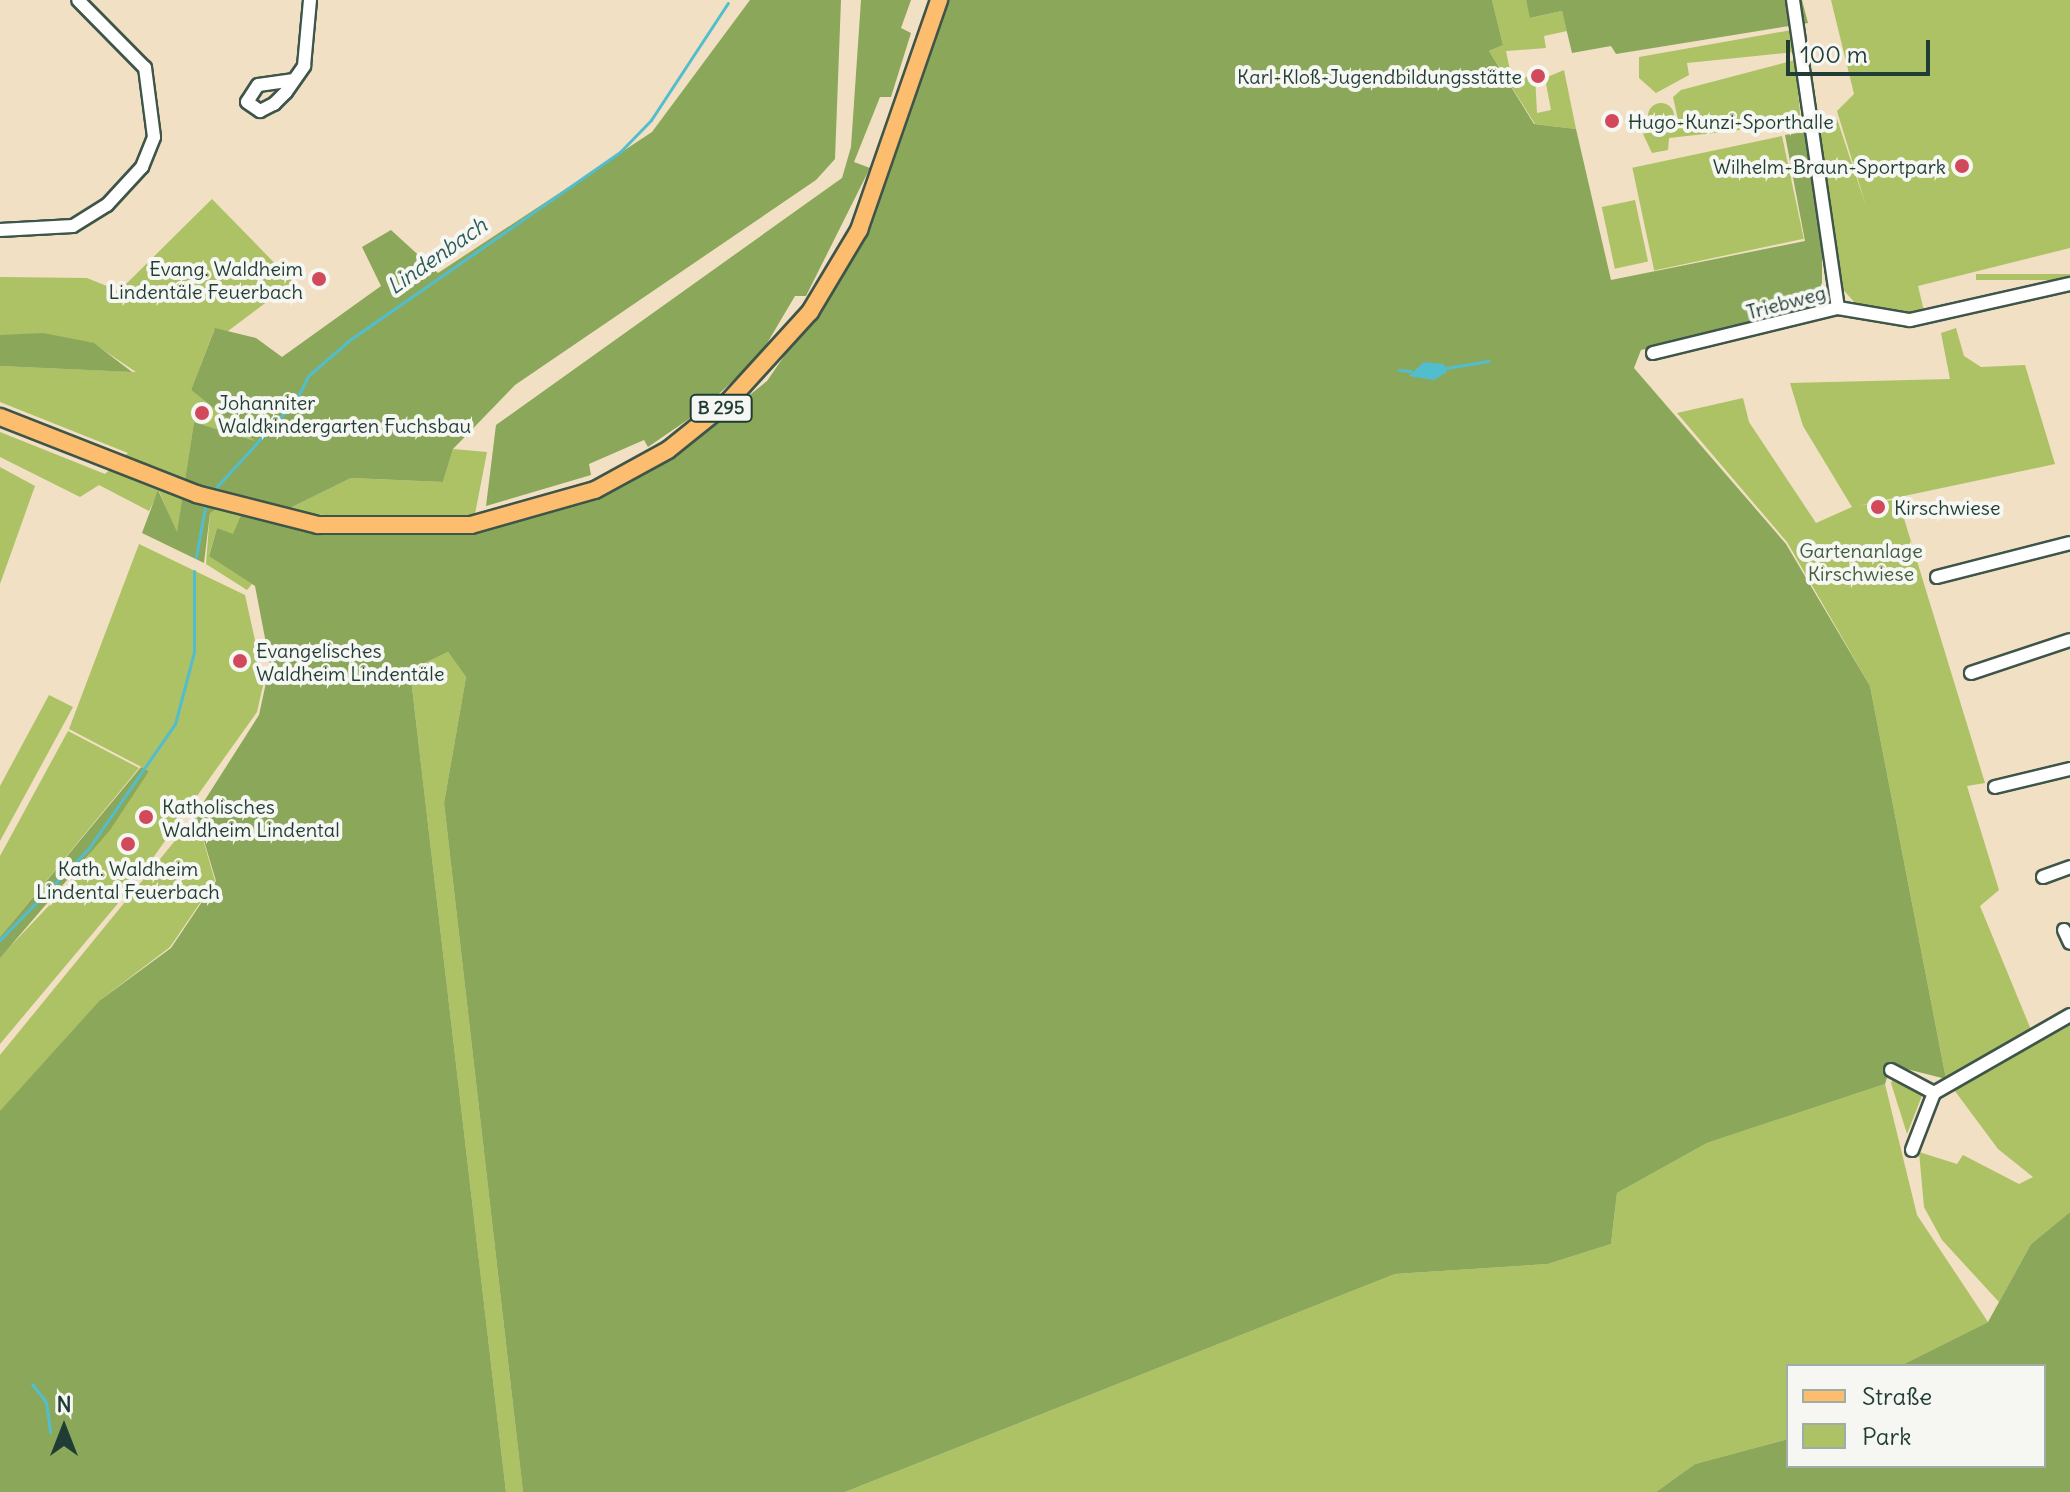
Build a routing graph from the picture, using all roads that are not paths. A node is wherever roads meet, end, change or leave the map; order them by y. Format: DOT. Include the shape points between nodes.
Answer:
graph roads {
  1 [pos="78,0"];
  2 [pos="310,0"];
  3 [pos="939,0"];
  4 [pos="1793,0"];
  5 [pos="294,80"];
  6 [pos="0,230"];
  7 [pos="2070,284"];
  8 [pos="1838,308"];
  9 [pos="1653,353"];
  10 [pos="0,417"];
  11 [pos="2070,543"];
  12 [pos="1937,577"];
  13 [pos="2070,640"];
  14 [pos="1971,673"];
  15 [pos="2070,769"];
  16 [pos="1995,787"];
  17 [pos="2070,867"];
  18 [pos="2043,877"];
  19 [pos="2070,1015"];
  20 [pos="1891,1070"];
  21 [pos="1934,1093"];
  22 [pos="1912,1150"];
  1 -- 6 [label="street" via="145,68 154,137 142,167 107,205 73,226"];
  2 -- 5 [label="street" via="309,50"];
  3 -- 10 [label="main road, B 295" via="859,230 836,271 785,345 704,421 616,480 520,515 396,530 282,518"];
  4 -- 8 [label="street"];
  7 -- 8 [label="street, Triebweg" via="1910,320"];
  8 -- 9 [label="street, Triebweg"];
  11 -- 12 [label="street"];
  13 -- 14 [label="street"];
  15 -- 16 [label="street"];
  17 -- 18 [label="street"];
  19 -- 21 [label="street"];
  20 -- 21 [label="street"];
  21 -- 22 [label="street"];
}
